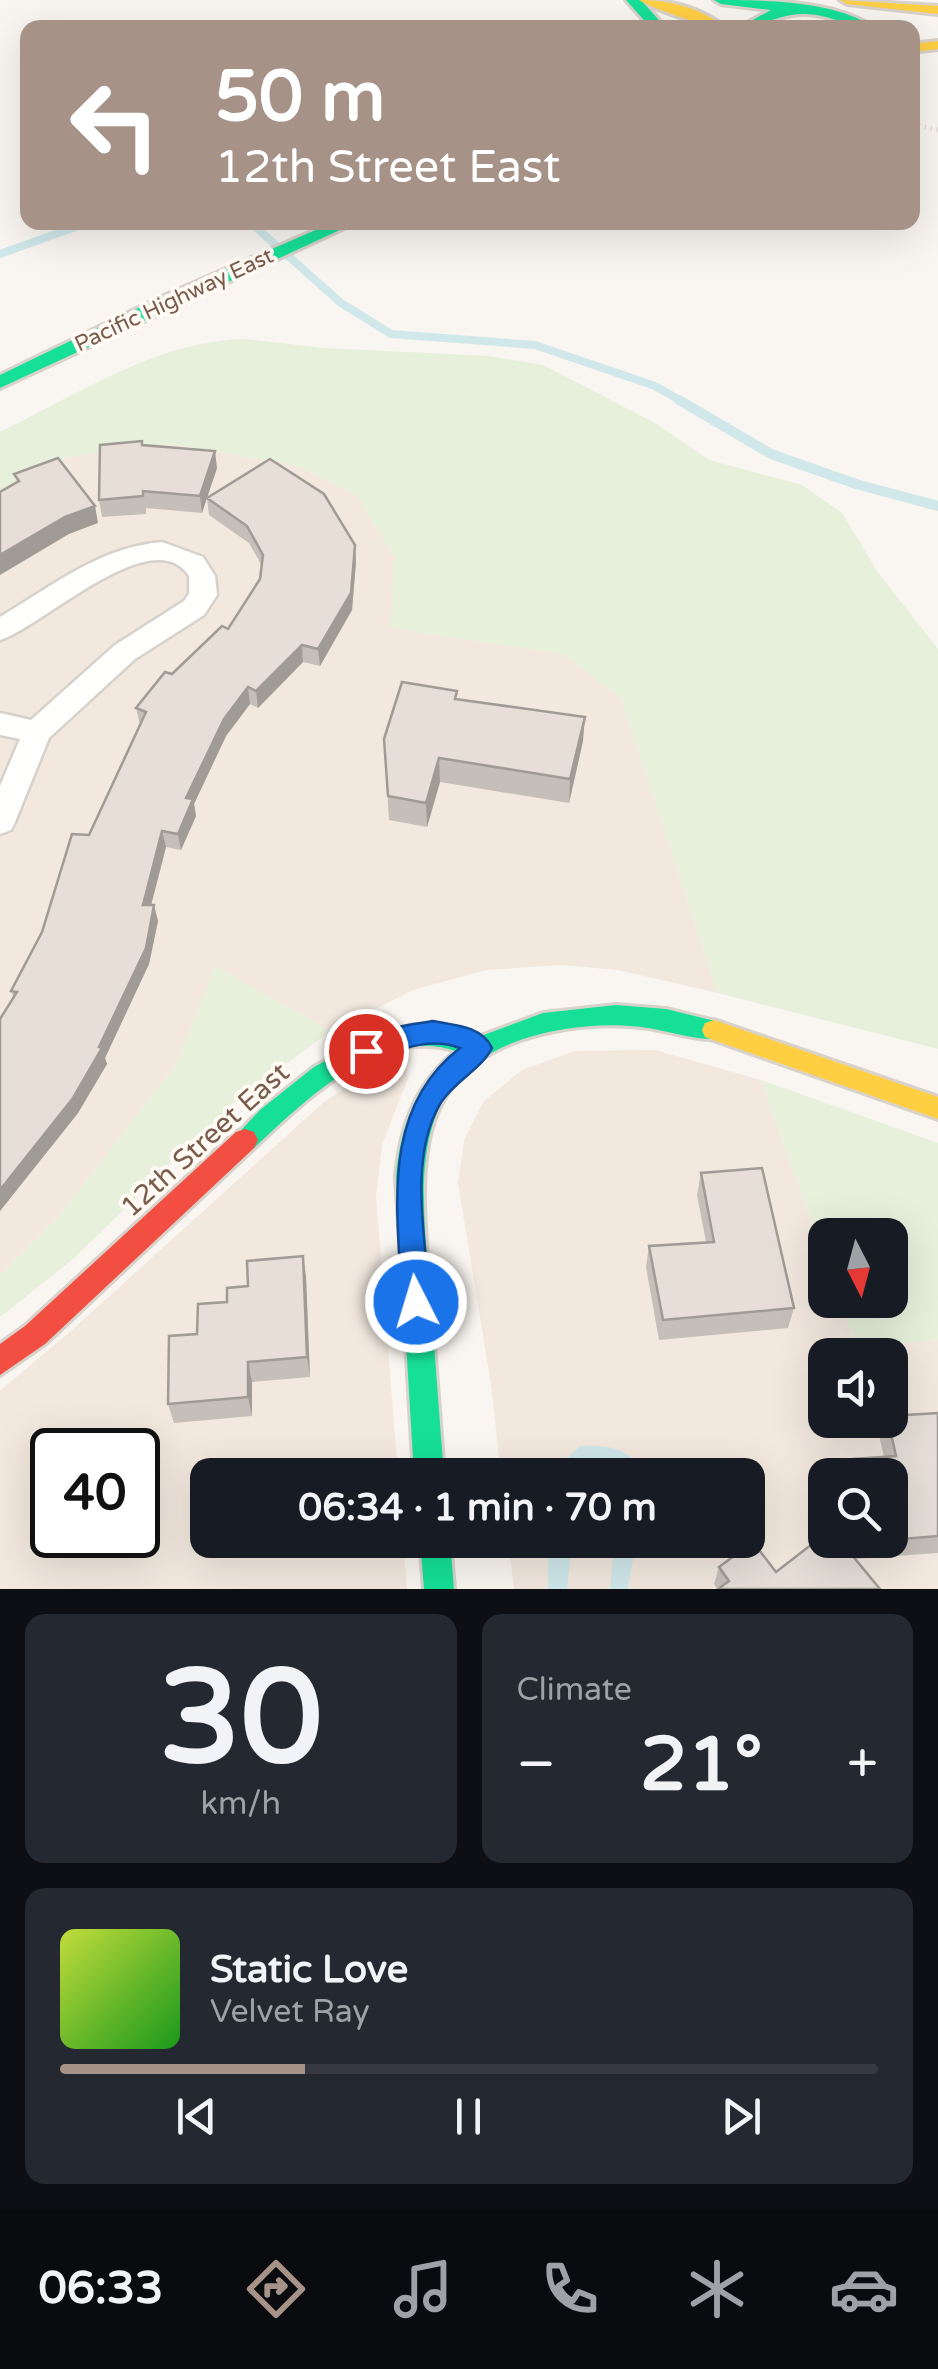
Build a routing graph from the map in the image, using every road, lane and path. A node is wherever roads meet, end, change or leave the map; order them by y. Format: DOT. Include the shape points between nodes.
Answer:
graph roads {
  1 [pos="633,0"];
  2 [pos="646,0"];
  3 [pos="721,0"];
  4 [pos="847,0"];
  5 [pos="799,9"];
  6 [pos="938,10"];
  7 [pos="652,20"];
  8 [pos="704,20"];
  9 [pos="756,20"];
  10 [pos="852,20"];
  11 [pos="920,126"];
  12 [pos="938,130"];
  13 [pos="330,230"];
  14 [pos="0,382"];
  15 [pos="0,630"];
  16 [pos="0,724"];
  17 [pos="37,732"];
  18 [pos="0,822"];
  19 [pos="480,1048"];
  20 [pos="938,1108"];
  21 [pos="0,1361"];
  22 [pos="428,1458"];
  23 [pos="436,1558"];
  24 [pos="439,1589"];
  1 -- 7 [label="main road"];
  2 -- 8 [label="main road"];
  3 -- 5 [label="main road"];
  4 -- 6 [label="main road"];
  5 -- 9 [label="main road"];
  5 -- 10 [label="main road"];
  11 -- 12 [label="path"];
  13 -- 14 [label="main road, Pacific Highway East"];
  15 -- 17 [label="street" via="135,553 180,555 202,576 203,594 194,608 125,652"];
  16 -- 17 [label="street"];
  17 -- 18 [label="street"];
  19 -- 20 [label="main road" via="564,1019 670,1020"];
  19 -- 21 [label="main road, 12th Street East" via="433,1032 394,1039 338,1064 261,1125"];
  19 -- 22 [label="main road" via="430,1098 415,1134 410,1177"];
  23 -- 24 [label="main road"];
}
